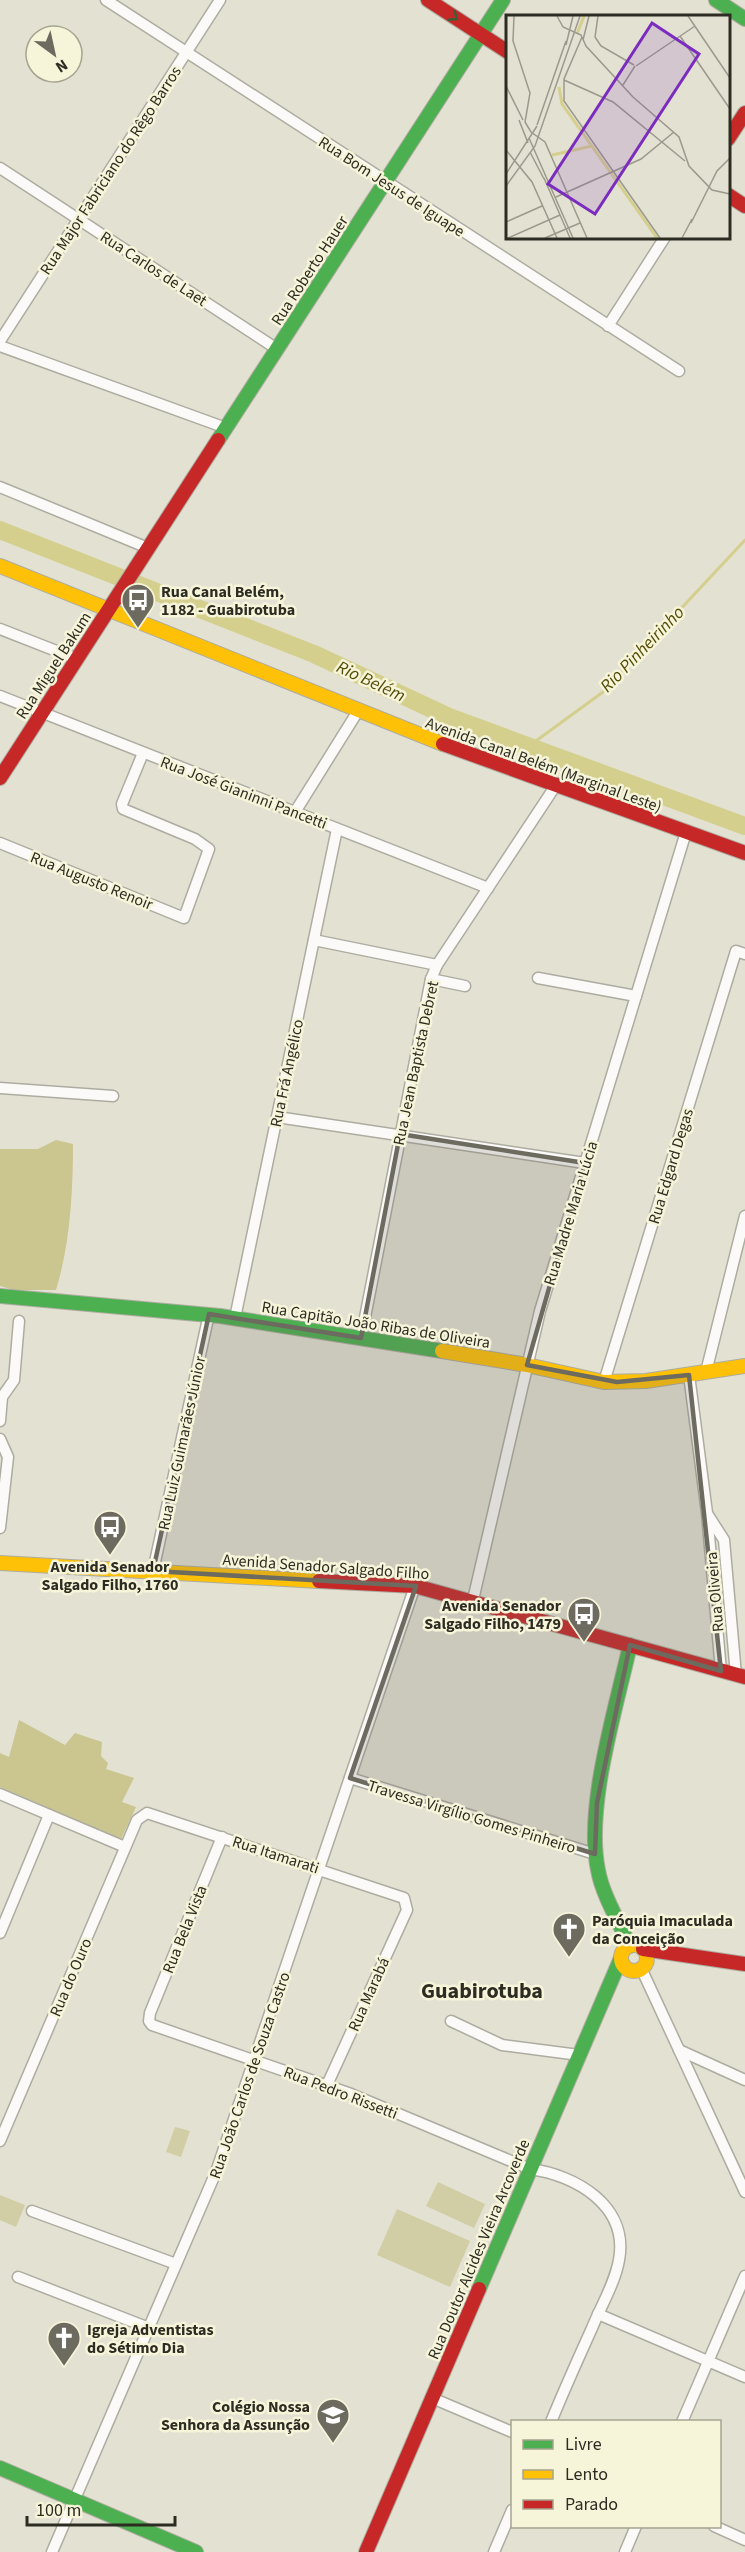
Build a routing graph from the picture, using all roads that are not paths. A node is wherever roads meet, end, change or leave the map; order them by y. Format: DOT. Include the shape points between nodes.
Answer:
graph roads {
  1 [pos="106,0"];
  2 [pos="220,0"];
  3 [pos="428,0"];
  4 [pos="503,0"];
  5 [pos="716,0"];
  6 [pos="745,19"];
  7 [pos="481,34"];
  8 [pos="506,51"];
  9 [pos="186,52"];
  10 [pos="745,113"];
  11 [pos="730,137"];
  12 [pos="0,168"];
  13 [pos="386,181"];
  14 [pos="730,196"];
  15 [pos="745,206"];
  16 [pos="78,219"];
  17 [pos="664,238"];
  18 [pos="608,326"];
  19 [pos="0,341"];
  20 [pos="0,346"];
  21 [pos="277,349"];
  22 [pos="679,371"];
  23 [pos="226,428"];
  24 [pos="0,487"];
  25 [pos="145,553"];
  26 [pos="0,566"];
  27 [pos="112,605"];
  28 [pos="0,629"];
  29 [pos="77,659"];
  30 [pos="0,696"];
  31 [pos="358,711"];
  32 [pos="42,713"];
  33 [pos="143,753"];
  34 [pos="0,778"];
  35 [pos="556,785"];
  36 [pos="295,812"];
  37 [pos="337,829"];
  38 [pos="686,832"];
  39 [pos="0,843"];
  40 [pos="745,854"];
  41 [pos="488,888"];
  42 [pos="314,940"];
  43 [pos="741,952"];
  44 [pos="437,965"];
  45 [pos="538,978"];
  46 [pos="431,979"];
  47 [pos="465,986"];
  48 [pos="636,996"];
  49 [pos="0,1088"];
  50 [pos="113,1096"];
  51 [pos="277,1117"];
  52 [pos="400,1134"];
  53 [pos="585,1163"];
  54 [pos="745,1216"];
  55 [pos="0,1296"];
  56 [pos="208,1314"];
  57 [pos="235,1318"];
  58 [pos="19,1321"];
  59 [pos="361,1338"];
  60 [pos="527,1365"];
  61 [pos="745,1366"];
  62 [pos="706,1372"];
  63 [pos="689,1375"];
  64 [pos="604,1382"];
  65 [pos="0,1421"];
  66 [pos="0,1439"];
  67 [pos="707,1513"];
  68 [pos="0,1528"];
  69 [pos="0,1563"];
  70 [pos="153,1571"];
  71 [pos="416,1586"];
  72 [pos="473,1600"];
  73 [pos="630,1645"];
  74 [pos="721,1671"];
  75 [pos="740,1676"];
  76 [pos="350,1778"];
  77 [pos="0,1794"];
  78 [pos="142,1814"];
  79 [pos="49,1815"];
  80 [pos="222,1837"];
  81 [pos="125,1847"];
  82 [pos="595,1854"];
  83 [pos="319,1869"];
  84 [pos="406,1902"];
  85 [pos="0,1933"];
  86 [pos="637,1948"];
  87 [pos="621,1958"];
  88 [pos="745,1964"];
  89 [pos="641,1968"];
  90 [pos="149,2021"];
  91 [pos="451,2021"];
  92 [pos="679,2050"];
  93 [pos="579,2055"];
  94 [pos="255,2060"];
  95 [pos="745,2080"];
  96 [pos="327,2085"];
  97 [pos="0,2141"];
  98 [pos="530,2169"];
  99 [pos="745,2192"];
  100 [pos="32,2211"];
  101 [pos="176,2264"];
  102 [pos="745,2276"];
  103 [pos="18,2277"];
  104 [pos="598,2314"];
  105 [pos="149,2328"];
  106 [pos="708,2361"];
  107 [pos="745,2377"];
  108 [pos="432,2398"];
  109 [pos="550,2420"];
  110 [pos="682,2420"];
  111 [pos="511,2431"];
  112 [pos="0,2468"];
  113 [pos="74,2500"];
  114 [pos="511,2514"];
  115 [pos="635,2528"];
  116 [pos="718,2528"];
  117 [pos="745,2540"];
  118 [pos="52,2552"];
  119 [pos="195,2552"];
  120 [pos="366,2552"];
  121 [pos="494,2552"];
  122 [pos="625,2552"];
  1 -- 9 [label="street, Rua Bom Jesus de Iguape"];
  2 -- 9 [label="street, Rua Major Fabriciano do Rêgo Barros"];
  3 -- 7 [label="street, one-way"];
  4 -- 7 [label="street, Rua Roberto Hauer"];
  5 -- 6 [label="street"];
  7 -- 8 [label="street"];
  7 -- 13 [label="street, Rua Roberto Hauer"];
  9 -- 13 [label="street, Rua Bom Jesus de Iguape"];
  9 -- 16 [label="street, Rua Major Fabriciano do Rêgo Barros"];
  10 -- 11 [label="street"];
  12 -- 16 [label="street, Rua Carlos de Laet"];
  13 -- 18 [label="street, Rua Bom Jesus de Iguape"];
  13 -- 21 [label="street, Rua Roberto Hauer"];
  14 -- 15 [label="street"];
  16 -- 19 [label="street, Rua Major Fabriciano do Rêgo Barros"];
  16 -- 21 [label="street, Rua Carlos de Laet"];
  17 -- 18 [label="street"];
  18 -- 22 [label="street, Rua Bom Jesus de Iguape"];
  20 -- 23 [label="street"];
  21 -- 23 [label="street, Rua Roberto Hauer"];
  23 -- 25 [label="street, Rua Roberto Hauer"];
  24 -- 25 [label="street"];
  25 -- 27 [label="street, Rua Miguel Bakum"];
  26 -- 27 [label="street, Avenida Canal Belém (Marginal Leste)"];
  27 -- 29 [label="street, Rua Miguel Bakum"];
  27 -- 31 [label="street, Avenida Canal Belém (Marginal Leste)"];
  28 -- 29 [label="street"];
  29 -- 32 [label="street, Rua Miguel Bakum"];
  30 -- 32 [label="street, Rua José Gianinni Pancetti"];
  31 -- 35 [label="street, Avenida Canal Belém (Marginal Leste)"];
  31 -- 36 [label="street"];
  32 -- 33 [label="street, Rua José Gianinni Pancetti"];
  32 -- 34 [label="street, Rua Miguel Bakum"];
  33 -- 36 [label="street, Rua José Gianinni Pancetti"];
  33 -- 39 [label="street, Rua Augusto Renoir" via="123,809 195,839 209,849 184,918"];
  35 -- 38 [label="street, Avenida Canal Belém (Marginal Leste)"];
  35 -- 41 [label="street, Rua Jean Baptista Debret"];
  36 -- 37 [label="street, Rua José Gianinni Pancetti"];
  37 -- 41 [label="street, Rua José Gianinni Pancetti"];
  37 -- 42 [label="street, Rua Frá Angélico"];
  38 -- 40 [label="street, Avenida Canal Belém (Marginal Leste)"];
  38 -- 48 [label="street, Rua Madre Maria Lúcia"];
  41 -- 44 [label="street, Rua Jean Baptista Debret"];
  42 -- 44 [label="street"];
  42 -- 51 [label="street, Rua Frá Angélico"];
  43 -- 64 [label="street, Rua Edgard Degas"];
  44 -- 46 [label="street, Rua Jean Baptista Debret"];
  45 -- 48 [label="street"];
  46 -- 47 [label="street"];
  46 -- 52 [label="street, Rua Jean Baptista Debret"];
  48 -- 53 [label="street, Rua Madre Maria Lúcia"];
  49 -- 50 [label="street"];
  51 -- 52 [label="street"];
  51 -- 57 [label="street, Rua Frá Angélico"];
  52 -- 53 [label="street"];
  52 -- 59 [label="street, Rua Jean Baptista Debret"];
  53 -- 60 [label="street, Rua Madre Maria Lúcia"];
  54 -- 62 [label="street"];
  55 -- 56 [label="street, Rua Capitão João Ribas de Oliveira"];
  56 -- 57 [label="street, Rua Capitão João Ribas de Oliveira"];
  56 -- 70 [label="street, Rua Luiz Guimarães Júnior"];
  57 -- 59 [label="street, Rua Capitão João Ribas de Oliveira"];
  58 -- 65 [label="street" via="14,1380 2,1397"];
  59 -- 60 [label="street, Rua Capitão João Ribas de Oliveira"];
  60 -- 64 [label="street, Rua Capitão João Ribas de Oliveira"];
  60 -- 72 [label="street, Rua Madre Maria Lúcia"];
  61 -- 62 [label="street, Rua Capitão João Ribas de Oliveira"];
  62 -- 63 [label="street, Rua Capitão João Ribas de Oliveira"];
  63 -- 64 [label="street, Rua Capitão João Ribas de Oliveira"];
  63 -- 67 [label="street, Rua Oliveira"];
  66 -- 68 [label="street" via="8,1457"];
  67 -- 74 [label="street, Rua Oliveira"];
  67 -- 75 [label="street, Rua Oliveira" via="724,1540"];
  69 -- 70 [label="street, Avenida Senador Salgado Filho"];
  70 -- 71 [label="street, Avenida Senador Salgado Filho"];
  71 -- 72 [label="street, Avenida Senador Salgado Filho"];
  71 -- 76 [label="street, Rua João Carlos de Souza Castro"];
  72 -- 73 [label="street, Avenida Senador Salgado Filho"];
  73 -- 74 [label="street, Avenida Senador Salgado Filho"];
  73 -- 82 [label="street" via="597,1803"];
  74 -- 75 [label="street, Avenida Senador Salgado Filho"];
  76 -- 82 [label="street, Travessa Virgílio Gomes Pinheiro"];
  76 -- 83 [label="street, Rua João Carlos de Souza Castro"];
  77 -- 79 [label="street"];
  78 -- 80 [label="street, Rua Itamarati" via="151,1813"];
  78 -- 81 [label="street, Rua do Ouro"];
  79 -- 81 [label="street"];
  79 -- 85 [label="street"];
  80 -- 83 [label="street, Rua Itamarati"];
  80 -- 90 [label="street, Rua Bela Vista"];
  81 -- 97 [label="street, Rua do Ouro"];
  82 -- 86 [label="street" via="602,1882"];
  83 -- 84 [label="street, Rua Itamarati" via="401,1896"];
  83 -- 94 [label="street, Rua João Carlos de Souza Castro"];
  84 -- 96 [label="street, Rua Marabá" via="406,1910"];
  86 -- 87 [label="street" via="622,1952"];
  86 -- 88 [label="street"];
  86 -- 89 [label="street" via="646,1957"];
  87 -- 89 [label="street" via="623,1966 630,1970"];
  87 -- 93 [label="street, Rua Doutor Alcides Vieira Arcoverde"];
  89 -- 92 [label="street"];
  90 -- 94 [label="street, Rua Pedro Rissetti"];
  91 -- 93 [label="street" via="502,2045"];
  92 -- 95 [label="street"];
  92 -- 99 [label="street"];
  93 -- 98 [label="street, Rua Doutor Alcides Vieira Arcoverde"];
  94 -- 96 [label="street, Rua Pedro Rissetti"];
  94 -- 101 [label="street, Rua João Carlos de Souza Castro" via="216,2172"];
  96 -- 98 [label="street, Rua Pedro Rissetti"];
  98 -- 104 [label="street, Rua Pedro Rissetti" via="547,2172 592,2193 615,2219 620,2238 619,2261"];
  98 -- 108 [label="street, Rua Doutor Alcides Vieira Arcoverde"];
  100 -- 101 [label="street"];
  101 -- 105 [label="street, Rua João Carlos de Souza Castro"];
  102 -- 106 [label="street"];
  103 -- 105 [label="street"];
  104 -- 106 [label="street"];
  104 -- 109 [label="street, Rua Pedro Rissetti"];
  105 -- 113 [label="street, Rua João Carlos de Souza Castro"];
  106 -- 107 [label="street"];
  106 -- 110 [label="street"];
  108 -- 111 [label="street"];
  108 -- 120 [label="street, Rua Doutor Alcides Vieira Arcoverde"];
  112 -- 113 [label="street"];
  113 -- 118 [label="street, Rua João Carlos de Souza Castro"];
  113 -- 119 [label="street"];
  114 -- 121 [label="street"];
  115 -- 122 [label="street"];
  116 -- 117 [label="street"];
}
